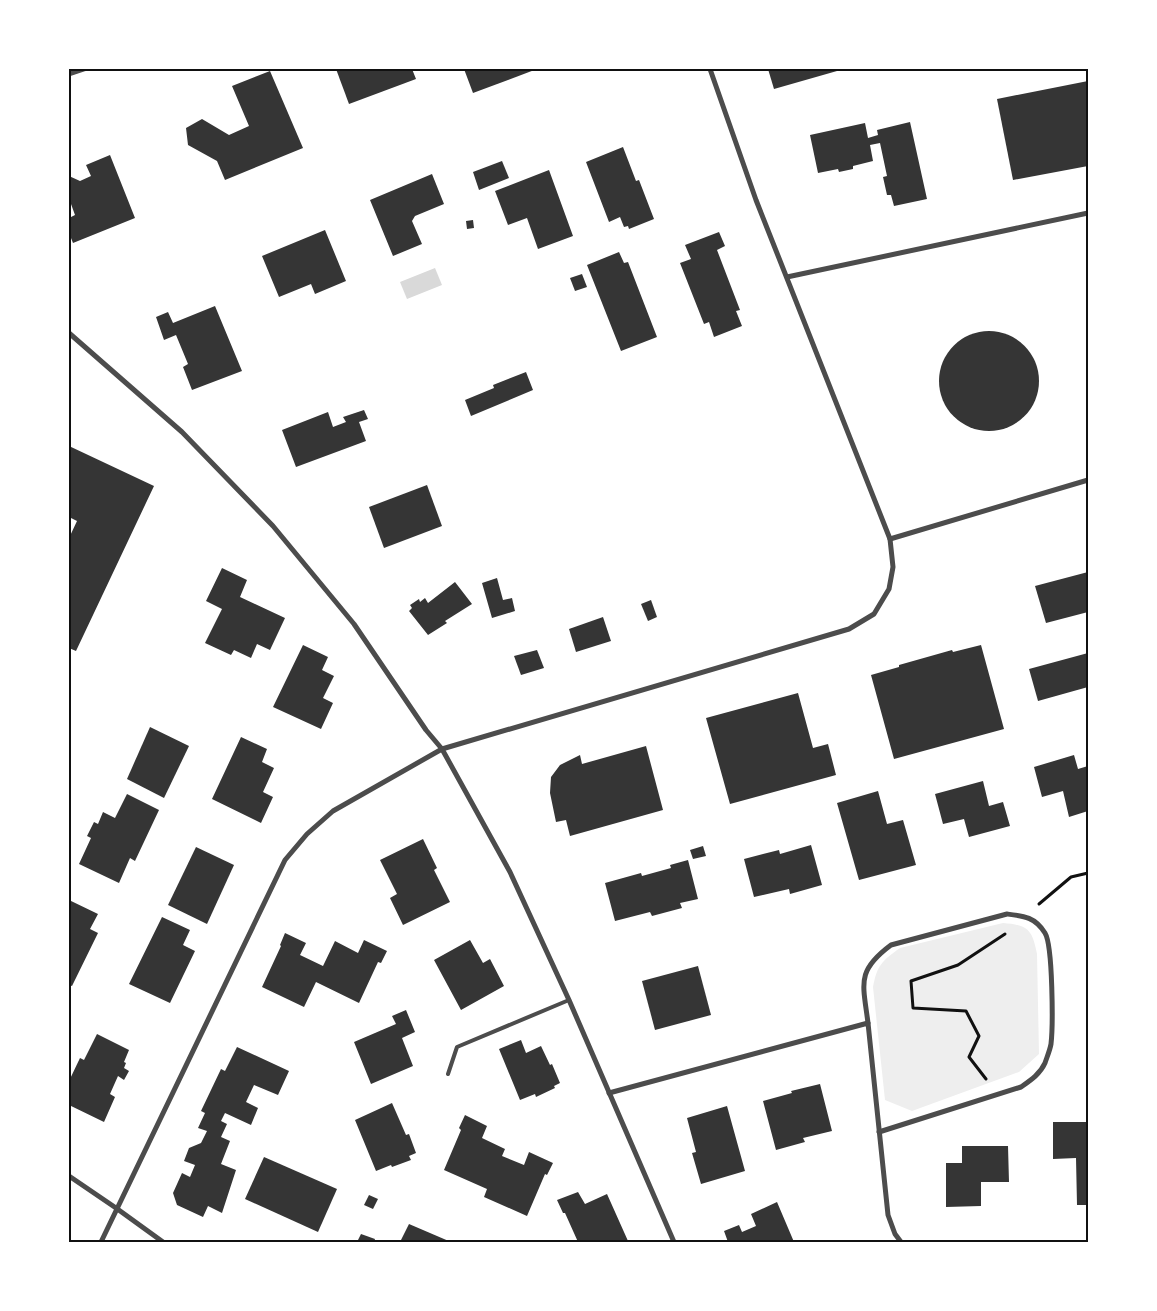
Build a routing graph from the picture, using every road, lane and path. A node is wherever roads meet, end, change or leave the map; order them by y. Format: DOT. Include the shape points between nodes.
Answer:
graph roads {
  1 [pos="84,69"];
  2 [pos="710,69"];
  3 [pos="69,74"];
  4 [pos="1088,213"];
  5 [pos="787,278"];
  6 [pos="69,333"];
  7 [pos="1088,480"];
  8 [pos="890,539"];
  9 [pos="442,749"];
  10 [pos="1088,872"];
  11 [pos="1025,916"];
  12 [pos="569,1000"];
  13 [pos="868,1023"];
  14 [pos="448,1074"];
  15 [pos="609,1093"];
  16 [pos="993,1096"];
  17 [pos="880,1132"];
  18 [pos="69,1176"];
  19 [pos="116,1208"];
  20 [pos="101,1242"];
  21 [pos="162,1242"];
  22 [pos="674,1242"];
  23 [pos="902,1242"];
  1 -- 3 [label="street"];
  2 -- 5 [label="street"];
  4 -- 5 [label="street"];
  5 -- 8 [label="street"];
  6 -- 9 [label="street" via="182,432 272,526 354,624"];
  7 -- 8 [label="street"];
  8 -- 9 [label="street" via="893,567 889,589 874,614 849,629"];
  9 -- 12 [label="street" via="510,872"];
  9 -- 19 [label="street" via="333,811 285,860"];
  10 -- 11 [label="path" via="1071,877"];
  11 -- 13 [label="street" via="1006,914 891,945 867,968 863,984"];
  11 -- 16 [label="street" via="1037,923 1047,935 1051,953 1050,1045 1045,1064 1036,1077 1021,1087"];
  11 -- 16 [label="path" via="1020,924 958,965 911,981 913,1008 966,1011 979,1036 969,1057 989,1083"];
  12 -- 14 [label="lane" via="457,1047"];
  12 -- 15 [label="street"];
  13 -- 15 [label="street"];
  13 -- 17 [label="street"];
  15 -- 22 [label="street"];
  16 -- 17 [label="street"];
  17 -- 23 [label="street" via="888,1215 895,1234"];
  18 -- 19 [label="street"];
  19 -- 20 [label="street"];
  19 -- 21 [label="street"];
}
